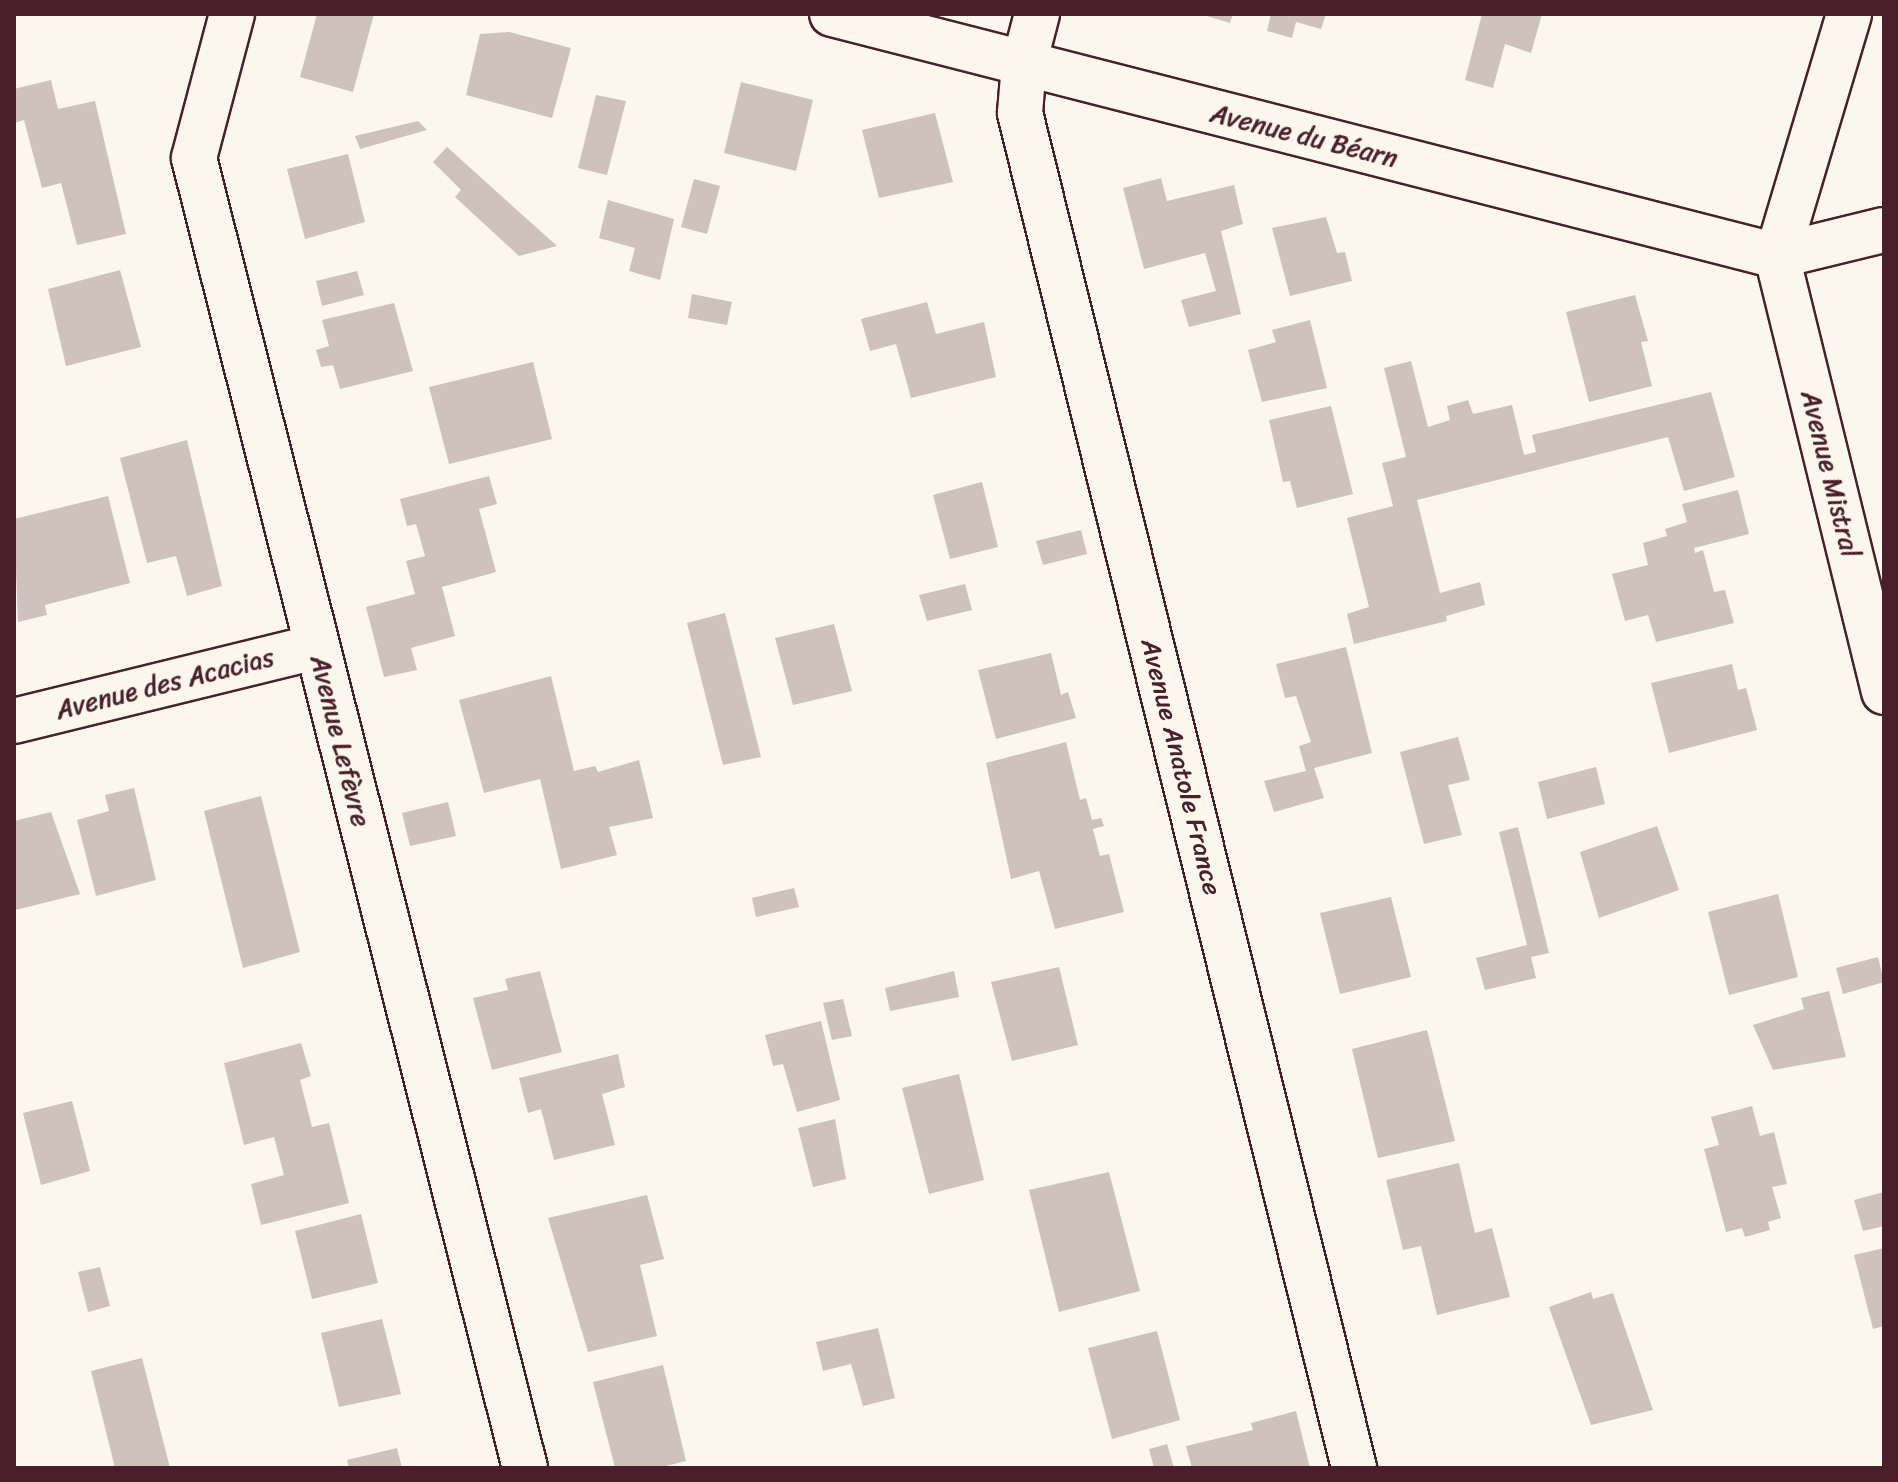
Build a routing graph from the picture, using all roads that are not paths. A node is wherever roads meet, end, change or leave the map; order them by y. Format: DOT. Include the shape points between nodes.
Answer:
graph roads {
  1 [pos="232,14"];
  2 [pos="832,14"];
  3 [pos="1037,14"];
  4 [pos="1849,14"];
  5 [pos="1024,64"];
  6 [pos="1884,230"];
  7 [pos="1777,256"];
  8 [pos="315,647"];
  9 [pos="1884,692"];
  10 [pos="14,721"];
  11 [pos="525,1468"];
  12 [pos="1354,1468"];
  1 -- 8 [label="street, Avenue Lefèvre" via="194,158"];
  2 -- 5 [label="street, Avenue du Béarn"];
  3 -- 5 [label="street, Avenue Anatole France"];
  4 -- 7 [label="street"];
  5 -- 7 [label="street, Avenue du Béarn"];
  5 -- 12 [label="street, Avenue Anatole France" via="1020,113"];
  6 -- 7 [label="street"];
  7 -- 9 [label="street, Avenue Mistral"];
  8 -- 10 [label="street, Avenue des Acacias"];
  8 -- 11 [label="street, Avenue Lefèvre"];
}
